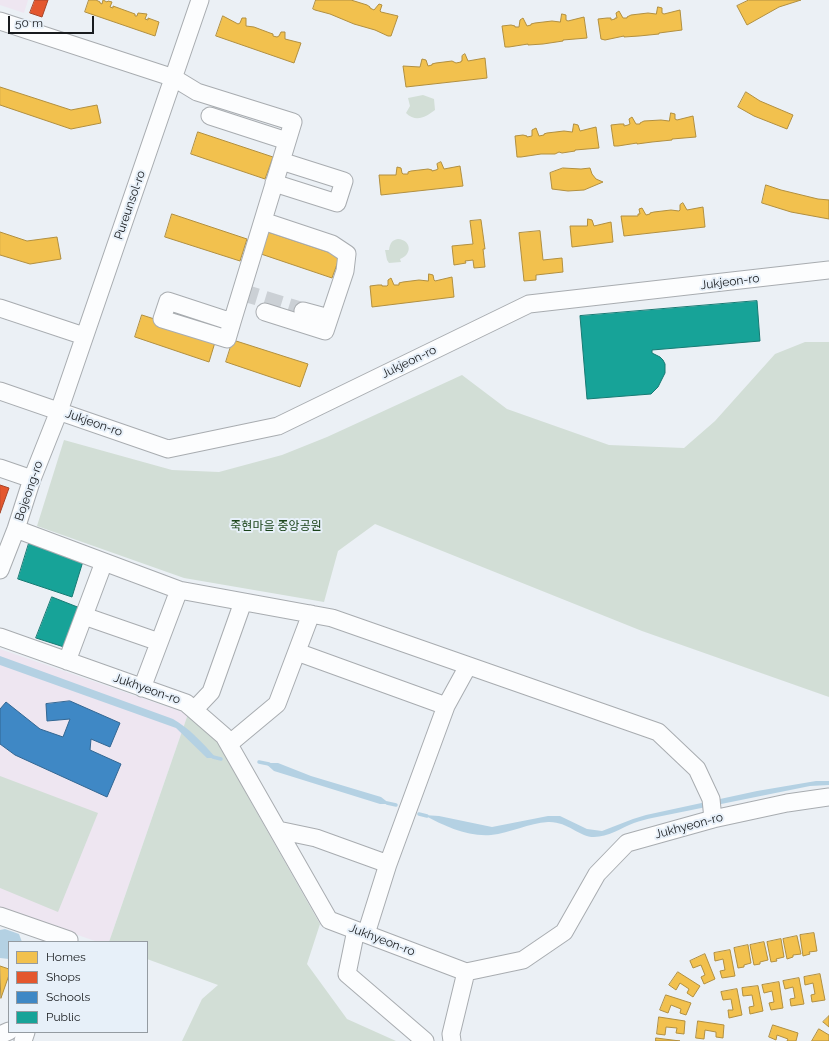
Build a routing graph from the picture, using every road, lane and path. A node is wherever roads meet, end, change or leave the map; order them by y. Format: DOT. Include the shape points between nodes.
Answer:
graph roads {
  1 [pos="200,0"];
  2 [pos="0,21"];
  3 [pos="174,78"];
  4 [pos="210,116"];
  5 [pos="287,141"];
  6 [pos="281,161"];
  7 [pos="274,183"];
  8 [pos="263,221"];
  9 [pos="829,270"];
  10 [pos="0,308"];
  11 [pos="303,311"];
  12 [pos="265,312"];
  13 [pos="329,318"];
  14 [pos="232,322"];
  15 [pos="84,336"];
  16 [pos="0,390"];
  17 [pos="59,411"];
  18 [pos="0,468"];
  19 [pos="32,479"];
  20 [pos="16,529"];
  21 [pos="104,562"];
  22 [pos="0,570"];
  23 [pos="179,590"];
  24 [pos="243,602"];
  25 [pos="312,614"];
  26 [pos="84,616"];
  27 [pos="0,637"];
  28 [pos="159,642"];
  29 [pos="297,652"];
  30 [pos="67,661"];
  31 [pos="468,666"];
  32 [pos="142,688"];
  33 [pos="446,706"];
  34 [pos="194,710"];
  35 [pos="229,744"];
  36 [pos="829,797"];
  37 [pos="712,808"];
  38 [pos="278,830"];
  39 [pos="388,864"];
  40 [pos="0,916"];
  41 [pos="361,932"];
  42 [pos="68,941"];
  43 [pos="466,972"];
  44 [pos="424,1041"];
  45 [pos="452,1041"];
  1 -- 3 [label="street, Pureunsol-ro"];
  2 -- 3 [label="street"];
  3 -- 5 [label="street" via="198,92 293,122"];
  3 -- 15 [label="street, Pureunsol-ro"];
  4 -- 5 [label="street"];
  5 -- 6 [label="street"];
  6 -- 7 [label="street"];
  6 -- 7 [label="street" via="344,181 336,203"];
  7 -- 8 [label="street"];
  8 -- 13 [label="street" via="332,244 347,254 345,271"];
  8 -- 14 [label="street"];
  9 -- 17 [label="street, Jukjeon-ro" via="529,304 278,426 169,448"];
  10 -- 15 [label="street"];
  11 -- 13 [label="street"];
  12 -- 13 [label="street" via="325,331"];
  15 -- 17 [label="street, Pureunsol-ro"];
  16 -- 17 [label="street, Jukjeon-ro"];
  17 -- 19 [label="street, Bojeong-ro"];
  18 -- 19 [label="street"];
  19 -- 20 [label="street, Bojeong-ro"];
  20 -- 21 [label="street"];
  20 -- 22 [label="street, Bojeong-ro"];
  21 -- 23 [label="street"];
  21 -- 26 [label="street"];
  23 -- 24 [label="street"];
  23 -- 28 [label="street"];
  24 -- 25 [label="street"];
  24 -- 34 [label="street" via="210,692"];
  25 -- 29 [label="street"];
  25 -- 31 [label="street" via="332,618"];
  26 -- 28 [label="street"];
  26 -- 30 [label="street"];
  27 -- 30 [label="street, Jukhyeon-ro"];
  28 -- 32 [label="street"];
  29 -- 33 [label="street"];
  29 -- 35 [label="street" via="277,704"];
  30 -- 32 [label="street, Jukhyeon-ro"];
  31 -- 33 [label="street"];
  31 -- 37 [label="street" via="658,732 697,770"];
  32 -- 34 [label="street, Jukhyeon-ro" via="186,703"];
  33 -- 39 [label="street"];
  34 -- 35 [label="street, Jukhyeon-ro" via="224,736"];
  35 -- 38 [label="street, Jukhyeon-ro"];
  36 -- 37 [label="street, Jukhyeon-ro" via="787,803"];
  37 -- 43 [label="street, Jukhyeon-ro" via="627,843 597,874 564,932 523,960"];
  38 -- 39 [label="street" via="316,838"];
  38 -- 41 [label="street, Jukhyeon-ro" via="329,920"];
  39 -- 41 [label="street"];
  40 -- 42 [label="street"];
  41 -- 43 [label="street, Jukhyeon-ro"];
  41 -- 44 [label="street" via="347,974"];
  43 -- 45 [label="street" via="451,1034"];
}
